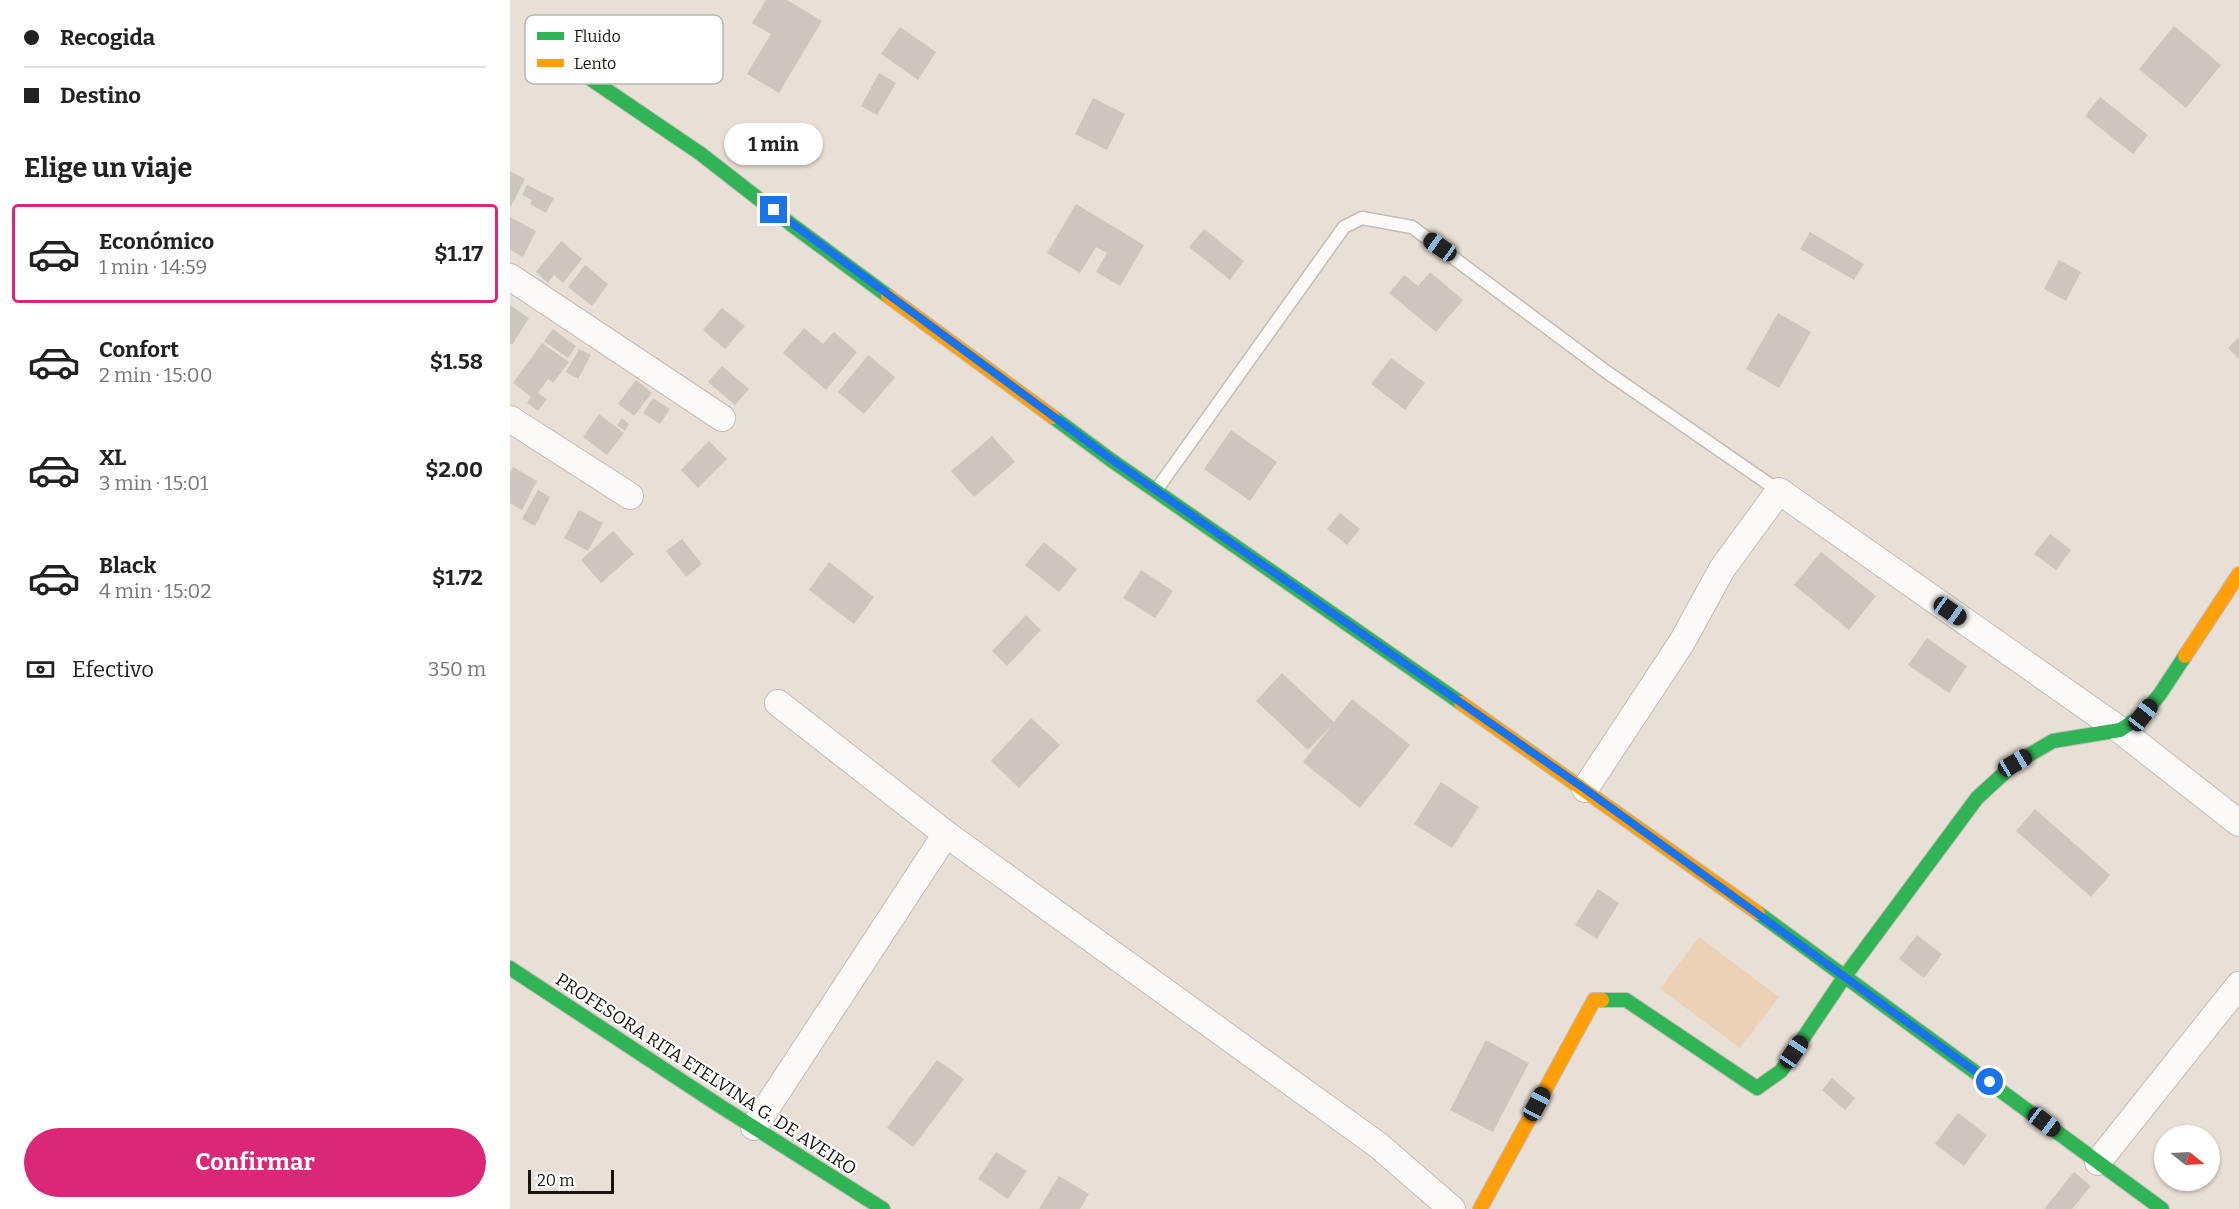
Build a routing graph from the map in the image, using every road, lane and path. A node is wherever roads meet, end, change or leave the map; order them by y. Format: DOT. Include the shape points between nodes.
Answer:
graph roads {
  1 [pos="598,84"];
  2 [pos="510,277"];
  3 [pos="722,418"];
  4 [pos="510,419"];
  5 [pos="1156,490"];
  6 [pos="1779,491"];
  7 [pos="630,496"];
  8 [pos="2239,574"];
  9 [pos="778,703"];
  10 [pos="2120,730"];
  11 [pos="1585,789"];
  12 [pos="2239,823"];
  13 [pos="946,834"];
  14 [pos="510,968"];
  15 [pos="1845,976"];
  16 [pos="2239,985"];
  17 [pos="754,1128"];
  18 [pos="2098,1162"];
  19 [pos="883,1209"];
  20 [pos="1452,1209"];
  21 [pos="1480,1209"];
  22 [pos="2162,1209"];
  1 -- 5 [label="street" via="701,154 792,225"];
  2 -- 3 [label="street"];
  4 -- 7 [label="street"];
  5 -- 6 [label="lane" via="1344,227 1362,218 1412,227 1608,373"];
  5 -- 11 [label="street"];
  6 -- 10 [label="street"];
  6 -- 11 [label="street" via="1722,569 1682,642"];
  8 -- 10 [label="street" via="2160,694 2143,715"];
  9 -- 13 [label="street"];
  10 -- 12 [label="street"];
  10 -- 15 [label="street" via="2053,741 2015,763 1977,798"];
  11 -- 15 [label="street"];
  13 -- 17 [label="street"];
  13 -- 20 [label="street" via="1378,1145"];
  14 -- 17 [label="street, PROFESORA RITA ETELVINA G. DE AVEIRO"];
  15 -- 18 [label="street"];
  15 -- 21 [label="street" via="1781,1071 1757,1088 1626,1000 1594,999"];
  16 -- 18 [label="street"];
  17 -- 19 [label="street, PROFESORA RITA ETELVINA G. DE AVEIRO"];
  18 -- 22 [label="street"];
}
